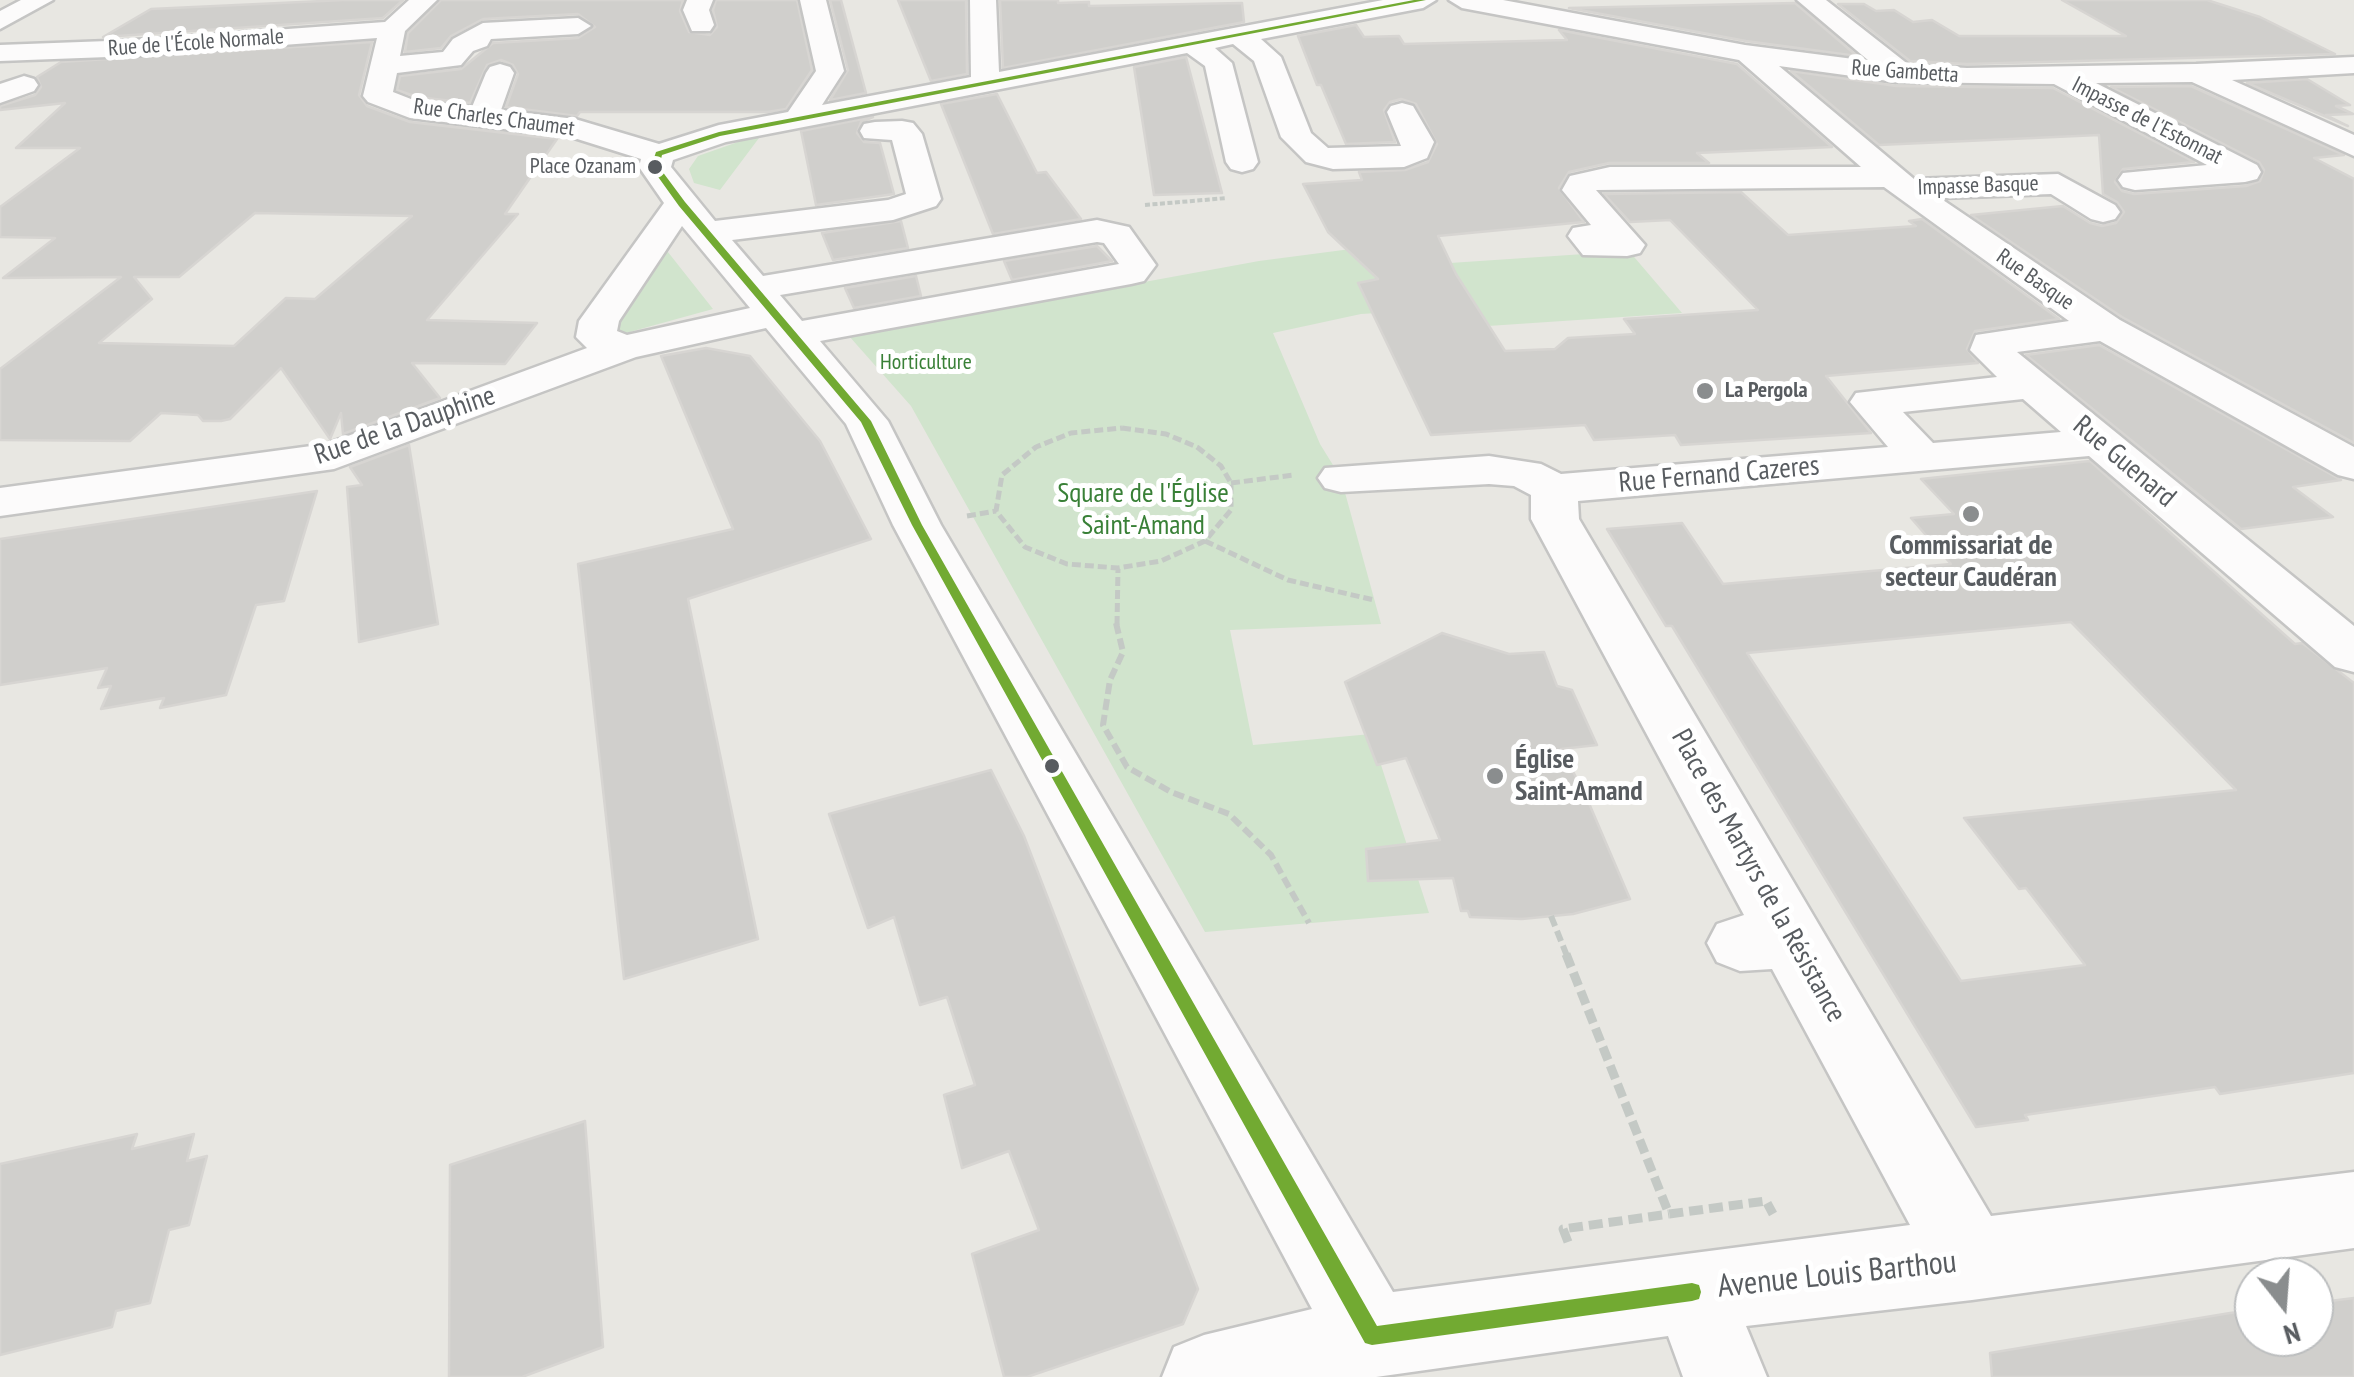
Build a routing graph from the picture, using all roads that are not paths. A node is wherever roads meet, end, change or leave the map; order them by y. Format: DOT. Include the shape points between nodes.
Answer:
graph roads {
  1 [pos="40,0"];
  2 [pos="424,0"];
  3 [pos="813,0"];
  4 [pos="983,0"];
  5 [pos="1423,0"];
  6 [pos="1462,0"];
  7 [pos="1810,0"];
  8 [pos="0,20"];
  9 [pos="578,26"];
  10 [pos="392,29"];
  11 [pos="1237,34"];
  12 [pos="1191,43"];
  13 [pos="68,52"];
  14 [pos="1745,52"];
  15 [pos="0,53"];
  16 [pos="384,66"];
  17 [pos="2346,70"];
  18 [pos="500,73"];
  19 [pos="2196,73"];
  20 [pos="1901,74"];
  21 [pos="2057,75"];
  22 [pos="990,82"];
  23 [pos="54,87"];
  24 [pos="12,90"];
  25 [pos="1402,112"];
  26 [pos="799,118"];
  27 [pos="483,119"];
  28 [pos="875,130"];
  29 [pos="2354,148"];
  30 [pos="659,154"];
  31 [pos="1242,162"];
  32 [pos="2135,180"];
  33 [pos="1899,183"];
  34 [pos="682,204"];
  35 [pos="2102,212"];
  36 [pos="706,233"];
  37 [pos="1617,233"];
  38 [pos="772,313"];
  39 [pos="2106,328"];
  40 [pos="624,348"];
  41 [pos="2032,386"];
  42 [pos="2100,442"];
  43 [pos="1922,458"];
  44 [pos="2354,464"];
  45 [pos="1341,478"];
  46 [pos="1554,489"];
  47 [pos="0,502"];
  48 [pos="2354,654"];
  49 [pos="2354,1210"];
  50 [pos="1972,1260"];
  51 [pos="1692,1292"];
  52 [pos="1372,1336"];
  53 [pos="1204,1377"];
  54 [pos="1724,1377"];
  1 -- 8 [label="street"];
  2 -- 10 [label="street"];
  3 -- 26 [label="street" via="830,71"];
  4 -- 22 [label="street"];
  5 -- 11 [label="street"];
  6 -- 14 [label="street, Rue Gambetta"];
  7 -- 20 [label="street"];
  9 -- 16 [label="street" via="484,31 451,59"];
  10 -- 13 [label="street, Rue de l'École Normale"];
  10 -- 16 [label="street"];
  11 -- 12 [label="street"];
  11 -- 25 [label="street" via="1267,57 1296,136 1318,154 1353,160 1404,156 1418,142"];
  12 -- 22 [label="street"];
  12 -- 31 [label="street" via="1218,63"];
  13 -- 15 [label="street, Rue de l'École Normale"];
  13 -- 24 [label="street"];
  14 -- 20 [label="street, Rue Gambetta"];
  14 -- 33 [label="street, Rue Basque"];
  16 -- 27 [label="street, Rue Charles Chaumet" via="378,96 410,109"];
  17 -- 19 [label="street, Rue Gambetta"];
  18 -- 27 [label="street"];
  19 -- 21 [label="street, Rue Gambetta"];
  19 -- 29 [label="street"];
  20 -- 21 [label="street, Rue Gambetta"];
  21 -- 32 [label="street, Impasse de l'Estonnat" via="2245,172"];
  22 -- 26 [label="street"];
  23 -- 24 [label="street"];
  26 -- 30 [label="street"];
  27 -- 30 [label="street, Rue Charles Chaumet" via="575,128"];
  28 -- 36 [label="street" via="906,134 924,199 893,210"];
  30 -- 34 [label="street" via="655,166"];
  33 -- 35 [label="street, Impasse Basque" via="2058,184"];
  33 -- 37 [label="street, Impasse Basque" via="1610,177 1582,183 1578,190"];
  33 -- 39 [label="street, Rue Basque"];
  34 -- 36 [label="street"];
  34 -- 40 [label="street" via="599,321 596,338"];
  36 -- 38 [label="street"];
  38 -- 38 [label="street" via="1131,273 1138,265 1116,235 1097,231 812,277"];
  38 -- 40 [label="street, Rue de la Dauphine"];
  38 -- 52 [label="street" via="866,420 926,542"];
  39 -- 41 [label="street, Rue Guenard" via="1990,342 1990,350"];
  39 -- 44 [label="street, Rue Basque"];
  40 -- 47 [label="street, Rue de la Dauphine" via="334,456"];
  41 -- 42 [label="street, Rue Guenard"];
  41 -- 43 [label="street" via="1871,402"];
  42 -- 43 [label="street, Rue Fernand Cazeres"];
  42 -- 48 [label="street, Rue Guenard"];
  43 -- 46 [label="street, Rue Fernand Cazeres"];
  45 -- 46 [label="street, Rue Fernand Cazeres" via="1489,470 1525,474"];
  46 -- 50 [label="street, Place des Martyrs de la Résistance" via="1556,518 1768,942"];
  49 -- 50 [label="street, Avenue Louis Barthou"];
  50 -- 51 [label="street, Avenue Louis Barthou"];
  51 -- 52 [label="street, Avenue Louis Barthou"];
  51 -- 54 [label="street"];
  52 -- 53 [label="street, Avenue Louis Barthou"];
}
